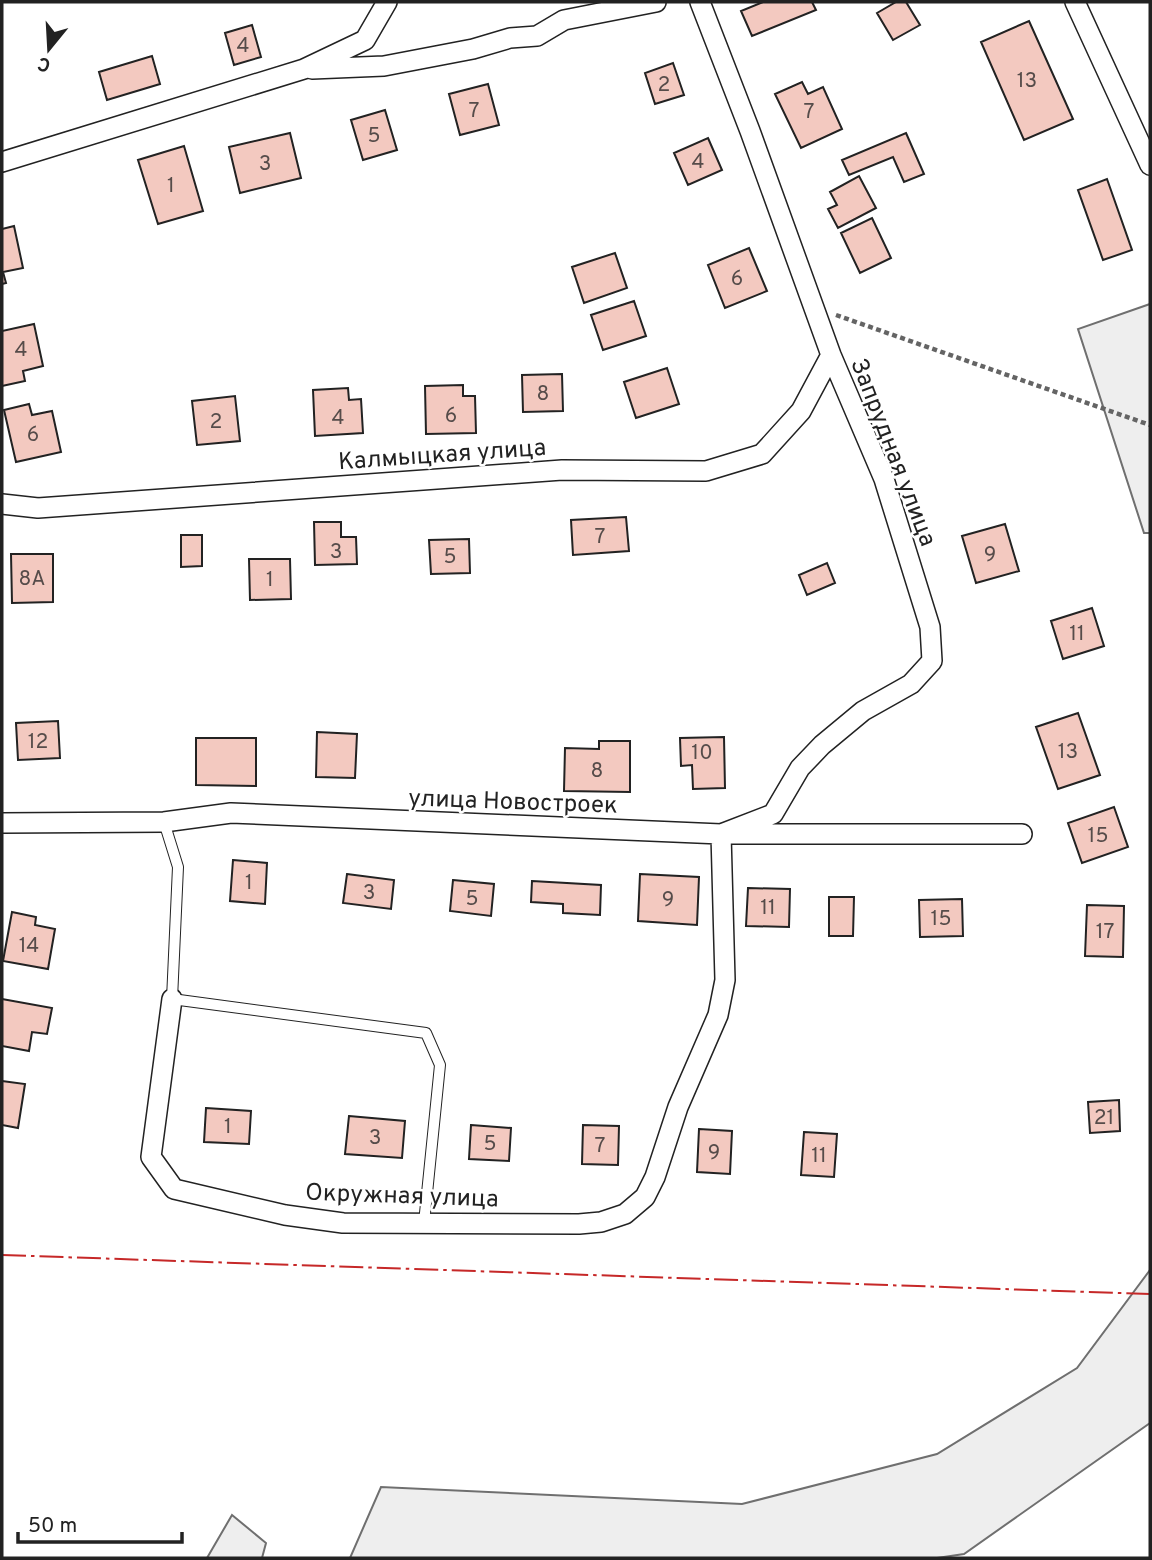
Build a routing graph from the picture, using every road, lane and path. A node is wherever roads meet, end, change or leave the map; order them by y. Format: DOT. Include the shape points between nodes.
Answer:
graph roads {
  1 [pos="387,2"];
  2 [pos="656,2"];
  3 [pos="699,2"];
  4 [pos="1075,2"];
  5 [pos="304,69"];
  6 [pos="2,162"];
  7 [pos="1150,165"];
  8 [pos="815,307"];
  9 [pos="831,355"];
  10 [pos="1150,425"];
  11 [pos="2,504"];
  12 [pos="164,822"];
  13 [pos="2,823"];
  14 [pos="722,834"];
  15 [pos="1023,834"];
  16 [pos="172,999"];
  17 [pos="424,1223"];
  1 -- 5 [label="street" via="365,40"];
  2 -- 5 [label="street" via="564,20 537,36 384,66"];
  3 -- 8 [label="street, Запрудная улица"];
  4 -- 7 [label="street"];
  5 -- 6 [label="street"];
  8 -- 9 [label="street, Запрудная улица"];
  8 -- 10 [label="path"];
  9 -- 11 [label="street, Калмыцкая улица" via="801,411 762,454 706,471 562,470 38,508"];
  9 -- 14 [label="street, Запрудная улица" via="884,479 930,627 932,661 912,684 863,711 822,745 800,768 773,814"];
  12 -- 13 [label="street, улица Новостроек"];
  12 -- 14 [label="street, улица Новостроек" via="231,813"];
  12 -- 16 [label="lane" via="178,867"];
  14 -- 15 [label="street, улица Новостроек"];
  14 -- 17 [label="street, Окружная улица" via="725,980 718,1015 645,1197 625,1214 601,1222"];
  16 -- 17 [label="lane" via="426,1033 440,1065"];
  16 -- 17 [label="street, Окружная улица" via="150,1157 174,1189 285,1215 343,1223"];
}
